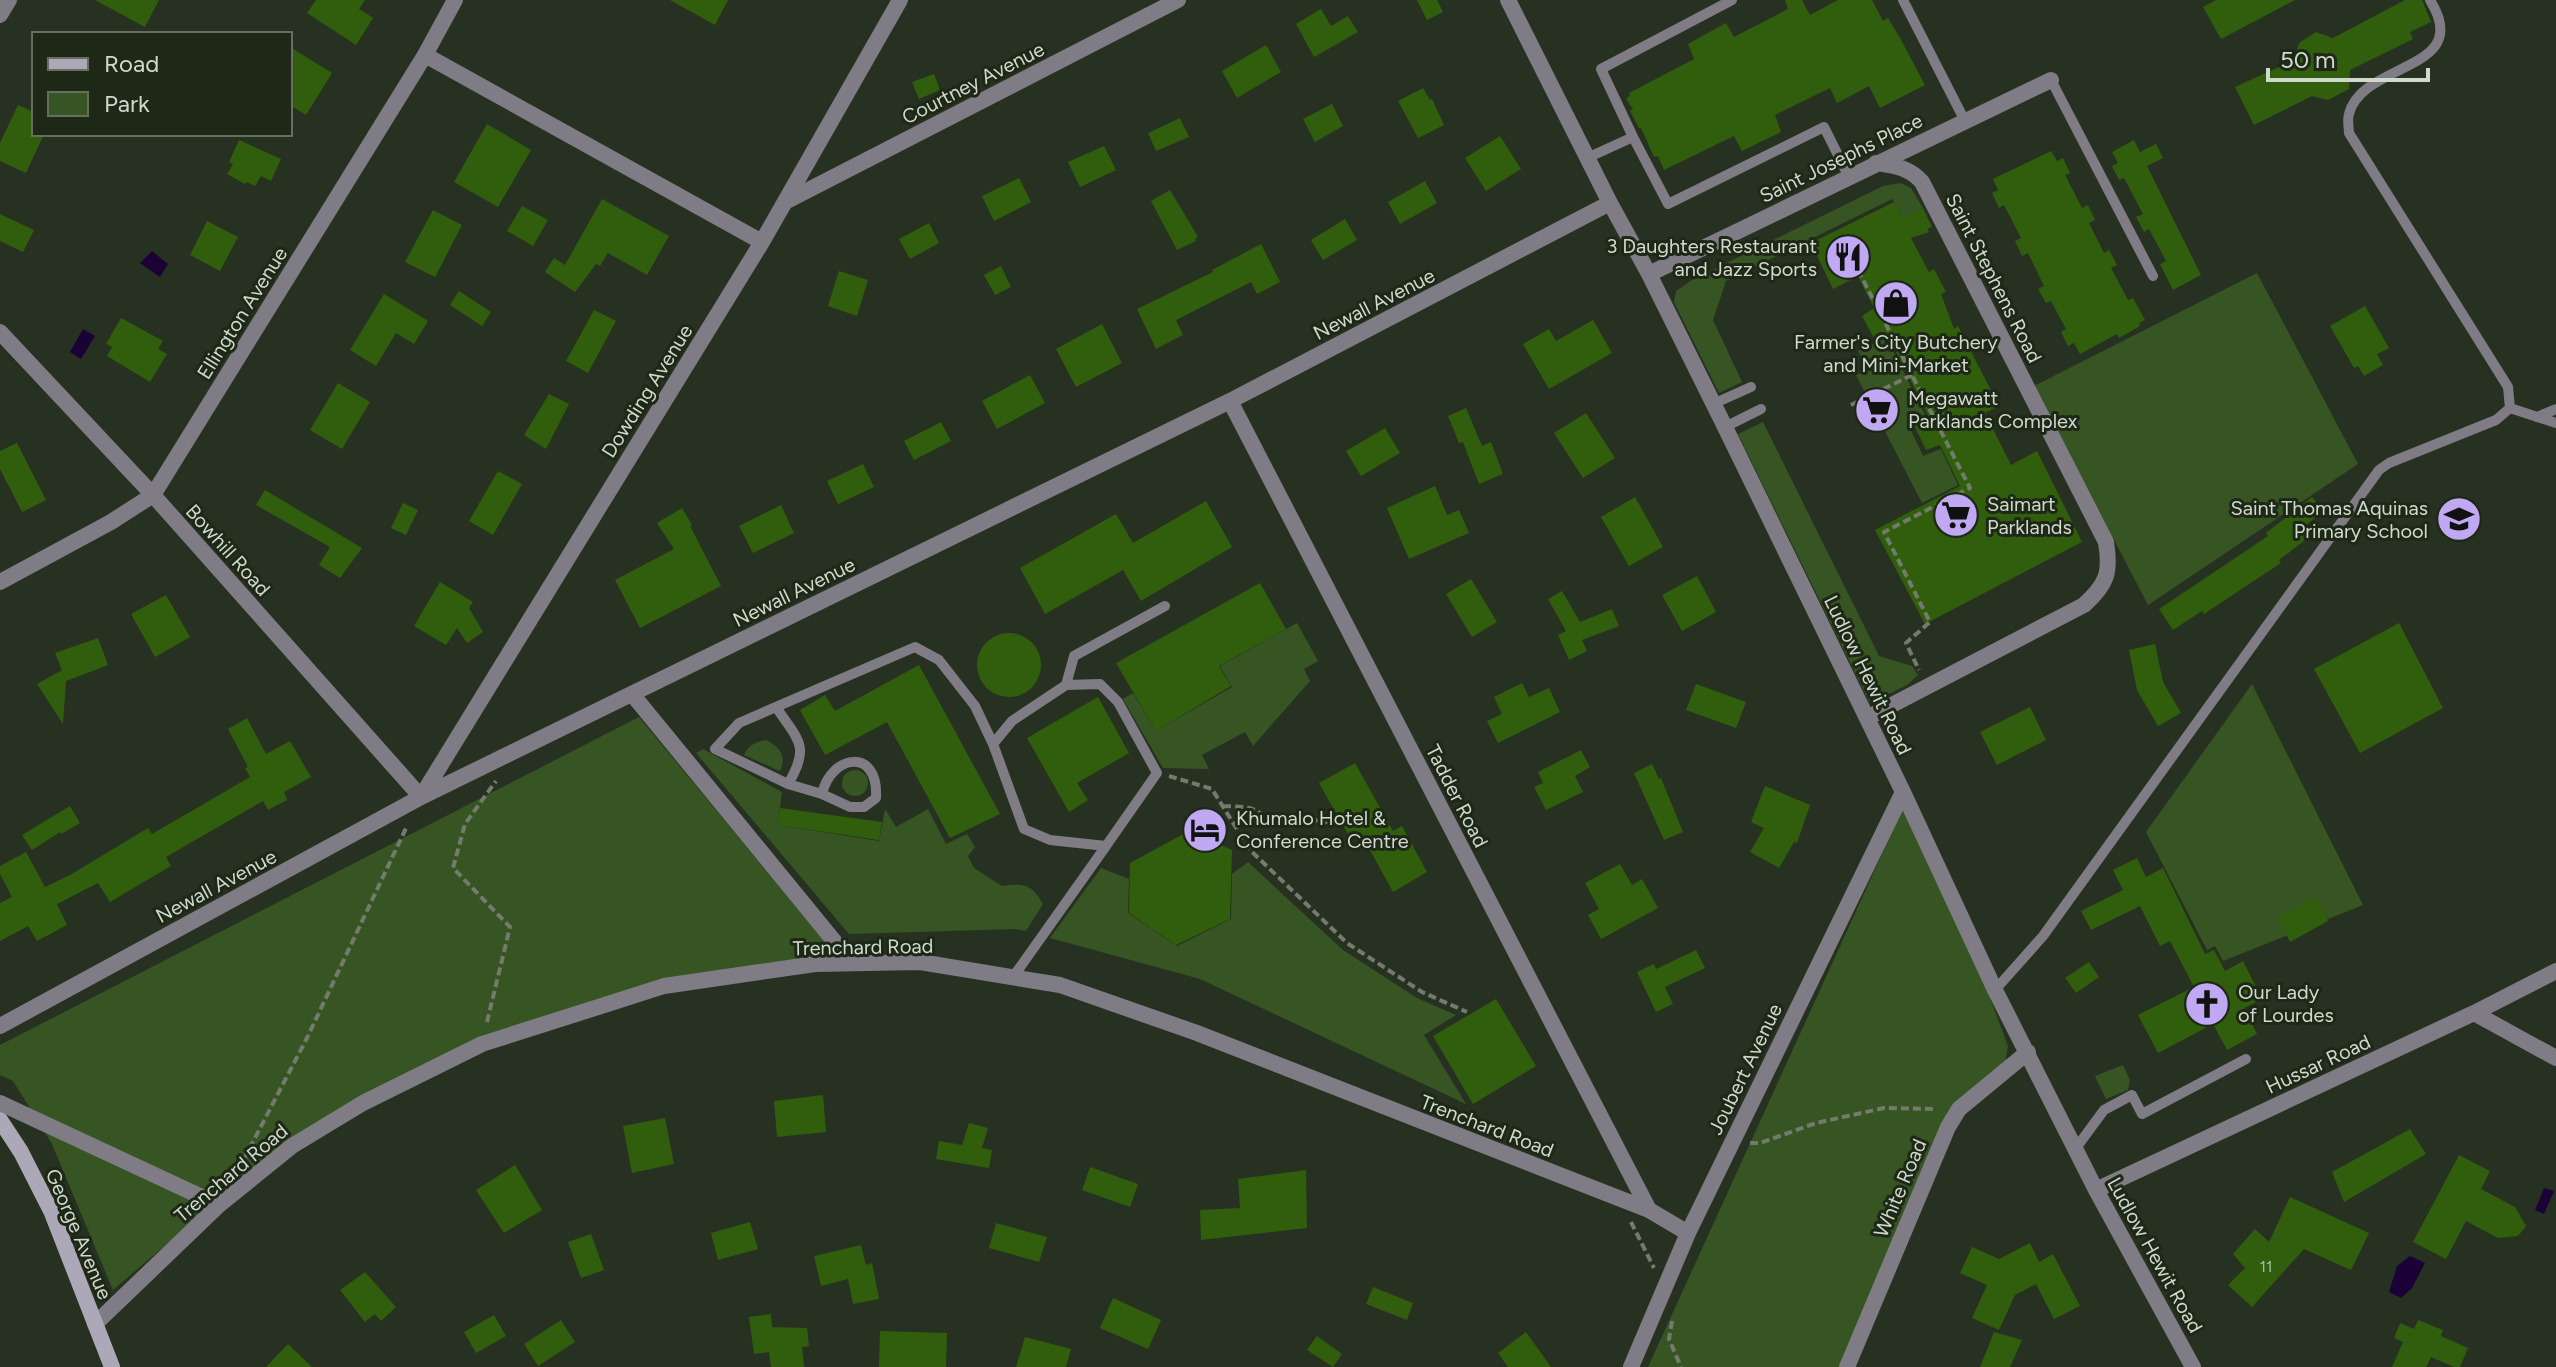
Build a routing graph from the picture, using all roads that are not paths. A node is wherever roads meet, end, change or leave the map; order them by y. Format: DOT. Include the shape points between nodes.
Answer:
graph roads {
  1 [pos="9,0"];
  2 [pos="455,0"];
  3 [pos="900,0"];
  4 [pos="1178,0"];
  5 [pos="1529,0"];
  6 [pos="1732,0"];
  7 [pos="1903,0"];
  8 [pos="2430,0"];
  9 [pos="1510,4"];
  10 [pos="0,15"];
  11 [pos="425,55"];
  12 [pos="2051,80"];
  13 [pos="1965,121"];
  14 [pos="1633,137"];
  15 [pos="1587,158"];
  16 [pos="1876,163"];
  17 [pos="1849,177"];
  18 [pos="785,202"];
  19 [pos="1610,203"];
  20 [pos="762,242"];
  21 [pos="1649,274"];
  22 [pos="2153,276"];
  23 [pos="0,332"];
  24 [pos="1751,387"];
  25 [pos="1230,401"];
  26 [pos="1713,404"];
  27 [pos="2510,408"];
  28 [pos="1761,409"];
  29 [pos="2556,409"];
  30 [pos="2537,417"];
  31 [pos="2556,423"];
  32 [pos="1725,427"];
  33 [pos="153,495"];
  34 [pos="0,582"];
  35 [pos="1165,606"];
  36 [pos="1066,685"];
  37 [pos="632,694"];
  38 [pos="776,707"];
  39 [pos="1867,718"];
  40 [pos="993,744"];
  41 [pos="788,784"];
  42 [pos="1903,792"];
  43 [pos="822,794"];
  44 [pos="421,797"];
  45 [pos="1106,846"];
  46 [pos="852,963"];
  47 [pos="2556,971"];
  48 [pos="1013,977"];
  49 [pos="1995,990"];
  50 [pos="2474,1013"];
  51 [pos="0,1026"];
  52 [pos="2028,1052"];
  53 [pos="2556,1058"];
  54 [pos="2246,1059"];
  55 [pos="0,1103"];
  56 [pos="0,1120"];
  57 [pos="2076,1148"];
  58 [pos="2096,1190"];
  59 [pos="219,1205"];
  60 [pos="1649,1210"];
  61 [pos="1688,1233"];
  62 [pos="95,1324"];
  63 [pos="112,1367"];
  64 [pos="1631,1367"];
  65 [pos="1847,1367"];
  66 [pos="2193,1367"];
  1 -- 10 [label="street"];
  2 -- 11 [label="street, Ellington Avenue"];
  3 -- 18 [label="street, Dowding Avenue"];
  4 -- 18 [label="street, Courtney Avenue"];
  5 -- 9 [label="street"];
  6 -- 14 [label="lane" via="1601,69"];
  7 -- 13 [label="lane"];
  8 -- 27 [label="lane" via="2440,15 2438,44 2428,55 2364,90 2349,114 2349,133 2508,387"];
  9 -- 15 [label="street, Ludlow Hewit Road"];
  11 -- 20 [label="street"];
  11 -- 33 [label="street, Ellington Avenue"];
  12 -- 13 [label="street, Saint Josephs Place"];
  12 -- 22 [label="lane"];
  13 -- 16 [label="street, Saint Josephs Place"];
  14 -- 15 [label="lane"];
  14 -- 17 [label="lane" via="1668,204 1824,127"];
  15 -- 19 [label="street, Ludlow Hewit Road"];
  16 -- 17 [label="street, Saint Josephs Place"];
  16 -- 39 [label="street, Saint Stephens Road" via="1902,167 1922,182 2106,542 2110,562 2106,580 2084,605"];
  17 -- 21 [label="street, Saint Josephs Place"];
  18 -- 20 [label="street, Dowding Avenue"];
  19 -- 21 [label="street, Ludlow Hewit Road"];
  19 -- 25 [label="street, Newall Avenue"];
  20 -- 44 [label="street, Dowding Avenue"];
  21 -- 26 [label="street, Ludlow Hewit Road"];
  23 -- 33 [label="street, Bowhill Road"];
  24 -- 26 [label="lane"];
  25 -- 37 [label="street, Newall Avenue"];
  25 -- 60 [label="street, Tadder Road"];
  26 -- 32 [label="street, Ludlow Hewit Road"];
  27 -- 30 [label="lane"];
  27 -- 49 [label="lane" via="2496,420 2379,470 2043,936"];
  28 -- 32 [label="lane"];
  29 -- 30 [label="lane"];
  30 -- 31 [label="lane"];
  32 -- 39 [label="street, Ludlow Hewit Road"];
  33 -- 34 [label="street, Ellington Avenue"];
  33 -- 44 [label="street, Bowhill Road"];
  35 -- 36 [label="lane" via="1074,656"];
  36 -- 40 [label="lane" via="1012,721"];
  36 -- 45 [label="lane" via="1100,684 1118,702 1157,773"];
  37 -- 44 [label="street, Newall Avenue"];
  37 -- 46 [label="street"];
  38 -- 40 [label="lane" via="915,647 939,660 975,706"];
  38 -- 41 [label="lane" via="799,741 802,755"];
  38 -- 41 [label="lane" via="739,723 715,749"];
  39 -- 42 [label="street, Ludlow Hewit Road"];
  40 -- 45 [label="lane" via="1024,829 1050,840"];
  41 -- 43 [label="lane"];
  42 -- 49 [label="street, Ludlow Hewit Road"];
  42 -- 61 [label="street, Joubert Avenue"];
  43 -- 43 [label="lane" via="850,807 864,807 876,798 877,780 861,763 845,763 825,779"];
  44 -- 51 [label="street, Newall Avenue"];
  45 -- 48 [label="lane"];
  46 -- 48 [label="street, Trenchard Road" via="920,962"];
  46 -- 59 [label="street, Trenchard Road" via="664,986 482,1044 363,1103 292,1146"];
  47 -- 50 [label="street, Hussar Road"];
  48 -- 60 [label="street, Trenchard Road" via="1060,985 1197,1033"];
  49 -- 52 [label="street, Ludlow Hewit Road"];
  50 -- 53 [label="street"];
  50 -- 58 [label="street, Hussar Road"];
  52 -- 57 [label="street, Ludlow Hewit Road"];
  52 -- 65 [label="street, White Road" via="1959,1109 1948,1127"];
  54 -- 57 [label="lane" via="2142,1114 2132,1095 2104,1110"];
  55 -- 59 [label="street"];
  56 -- 62 [label="main road, George Avenue" via="52,1213"];
  57 -- 58 [label="street, Ludlow Hewit Road"];
  58 -- 66 [label="street, Ludlow Hewit Road"];
  59 -- 62 [label="street, Trenchard Road"];
  60 -- 61 [label="street, Trenchard Road"];
  61 -- 64 [label="street, Joubert Avenue"];
  62 -- 63 [label="main road, George Avenue"];
}
